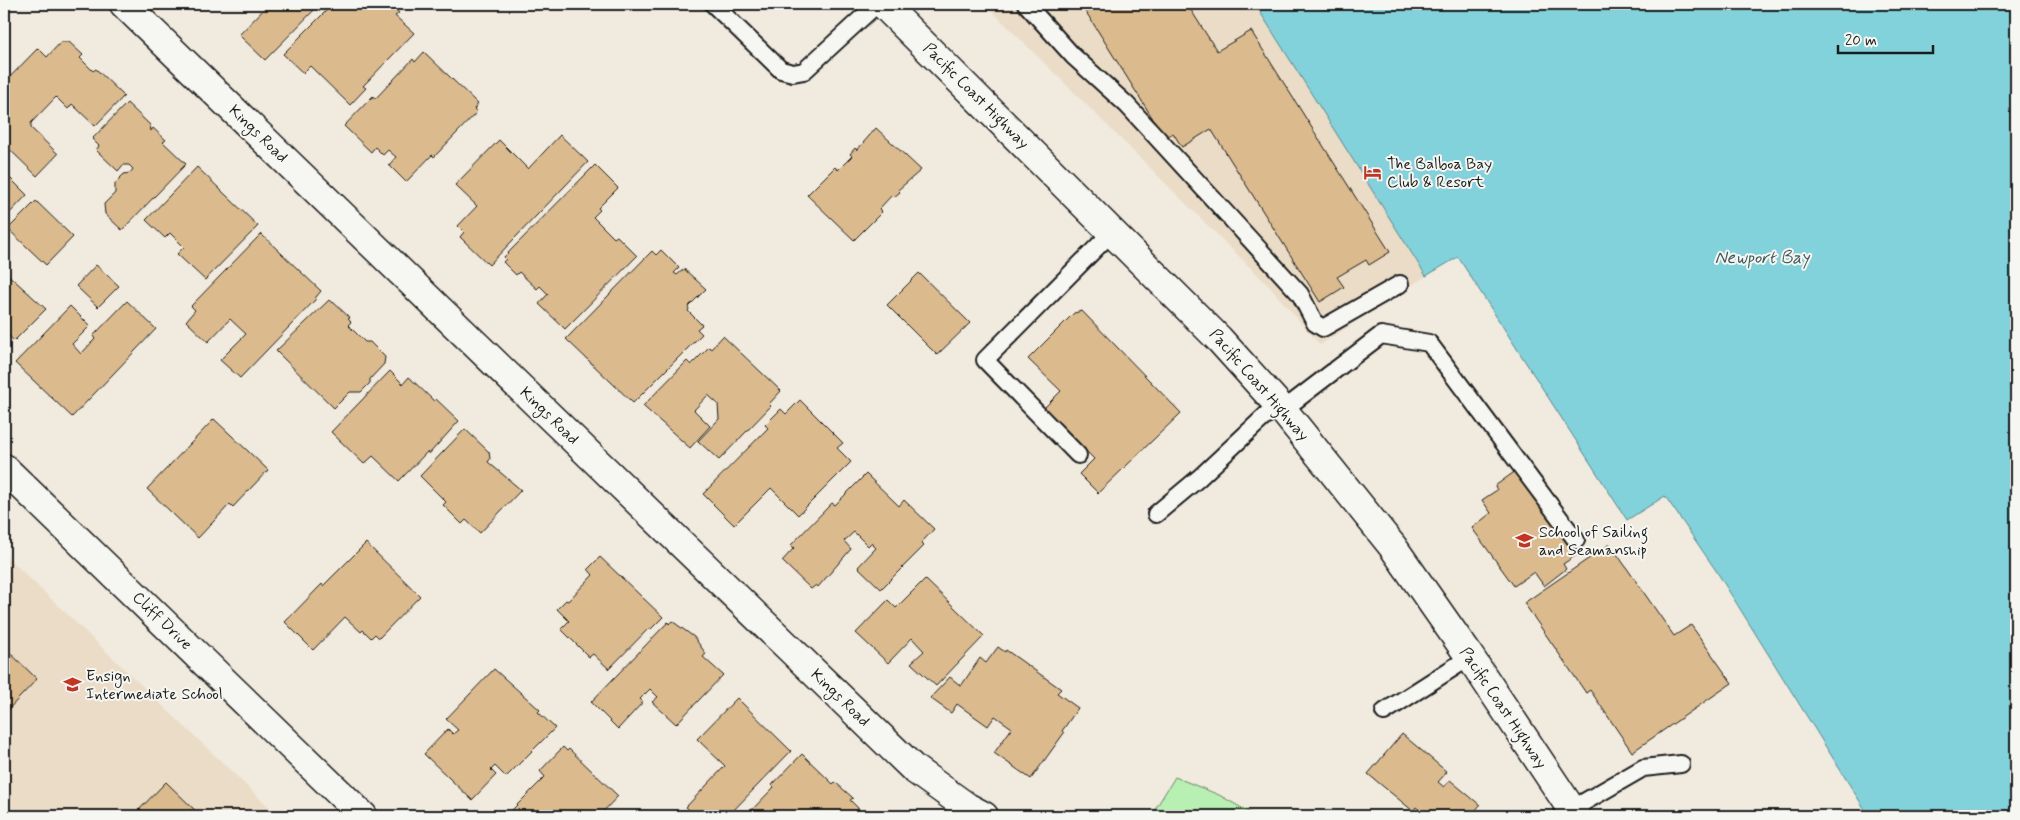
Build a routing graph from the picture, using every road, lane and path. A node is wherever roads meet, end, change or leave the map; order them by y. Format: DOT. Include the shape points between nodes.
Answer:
graph roads {
  1 [pos="124,4"];
  2 [pos="713,4"];
  3 [pos="877,4"];
  4 [pos="883,4"];
  5 [pos="1026,4"];
  6 [pos="1112,232"];
  7 [pos="1400,284"];
  8 [pos="1281,407"];
  9 [pos="1078,455"];
  10 [pos="4,468"];
  11 [pos="1156,514"];
  12 [pos="1576,540"];
  13 [pos="1470,657"];
  14 [pos="1384,712"];
  15 [pos="1681,764"];
  16 [pos="1574,813"];
  17 [pos="363,816"];
  18 [pos="984,816"];
  1 -- 18 [label="main road, Kings Road" via="914,769"];
  2 -- 3 [label="lane" via="781,70 793,73 804,71"];
  4 -- 6 [label="main road, Pacific Coast Highway"];
  5 -- 7 [label="lane" via="1073,56 1127,105 1300,294 1314,323 1322,328"];
  6 -- 8 [label="main road, Pacific Coast Highway" via="1219,338"];
  6 -- 9 [label="lane" via="985,360"];
  8 -- 11 [label="lane"];
  8 -- 12 [label="lane" via="1381,335 1429,343"];
  8 -- 13 [label="main road, Pacific Coast Highway" via="1393,547"];
  10 -- 17 [label="main road, Cliff Drive"];
  13 -- 14 [label="lane"];
  13 -- 16 [label="main road, Pacific Coast Highway"];
  15 -- 16 [label="lane" via="1643,768"];
}
